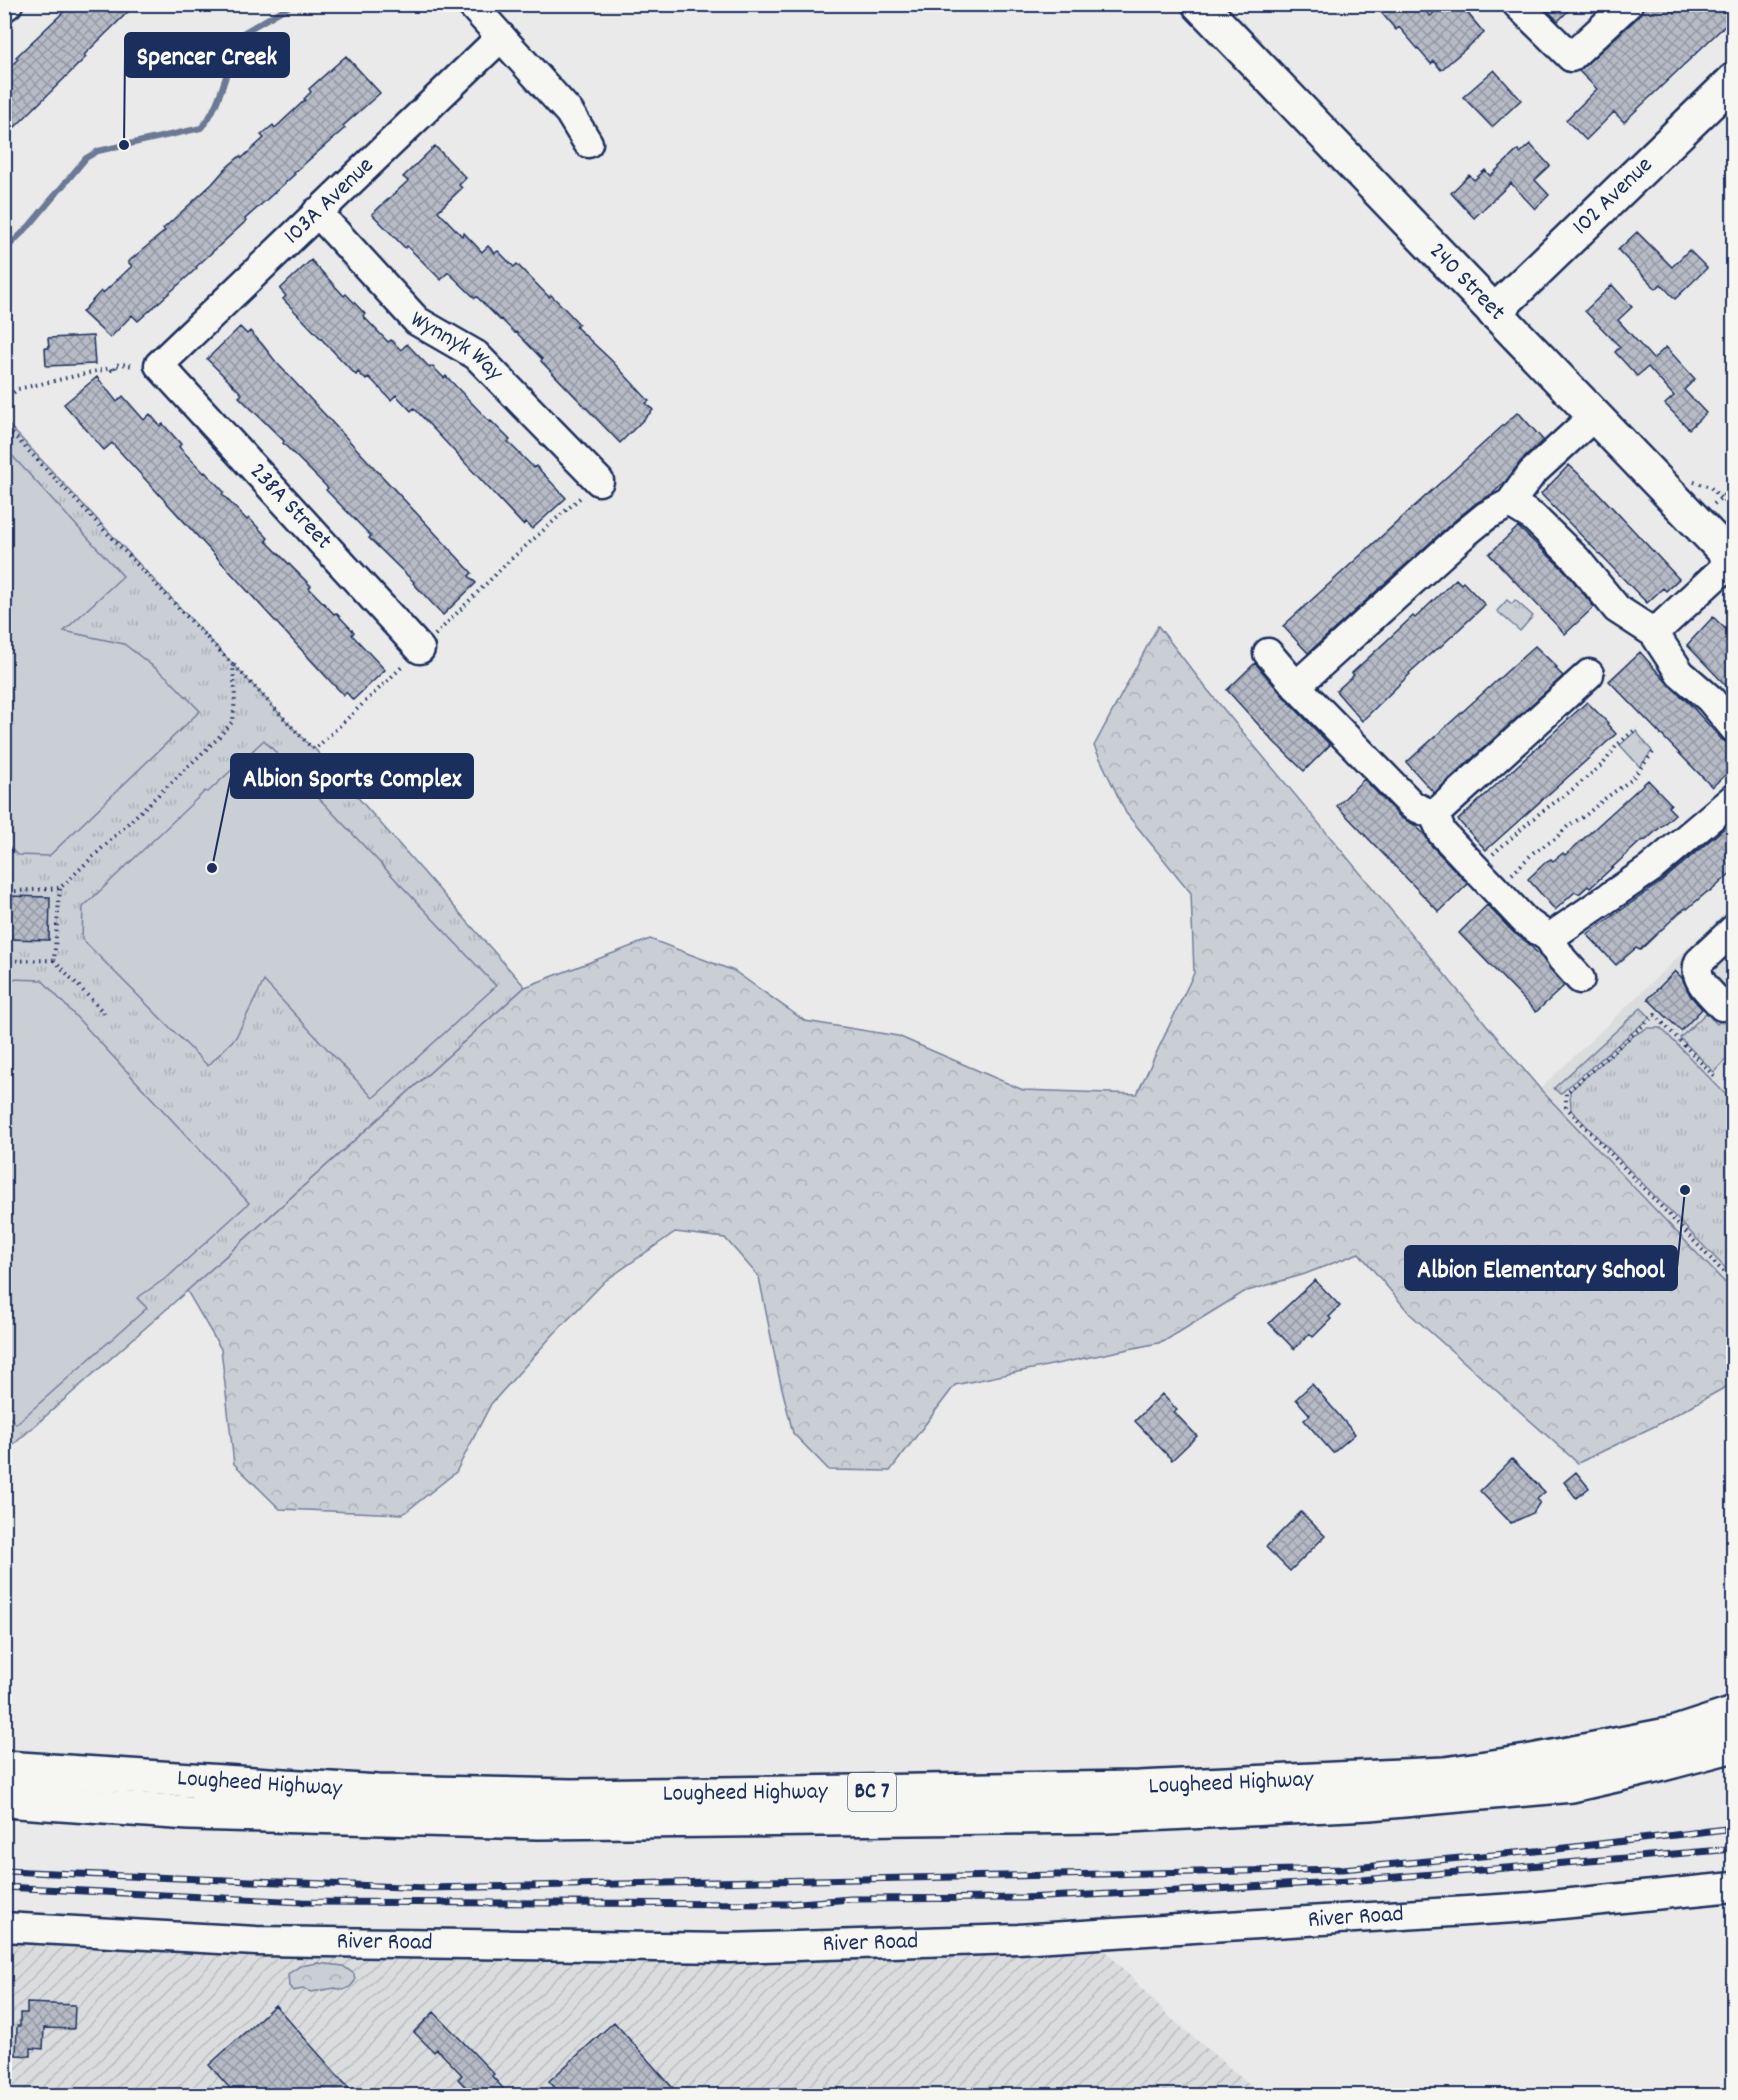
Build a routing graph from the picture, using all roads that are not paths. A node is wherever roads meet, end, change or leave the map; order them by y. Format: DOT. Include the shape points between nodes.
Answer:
graph roads {
  1 [pos="471,4"];
  2 [pos="1199,4"];
  3 [pos="1517,4"];
  4 [pos="1628,4"];
  5 [pos="501,37"];
  6 [pos="1734,80"];
  7 [pos="588,144"];
  8 [pos="317,212"];
  9 [pos="1494,312"];
  10 [pos="146,365"];
  11 [pos="1594,416"];
  12 [pos="599,481"];
  13 [pos="1510,503"];
  14 [pos="1733,560"];
  15 [pos="1654,633"];
  16 [pos="420,649"];
  17 [pos="1268,653"];
  18 [pos="1589,674"];
  19 [pos="1296,686"];
  20 [pos="1734,728"];
  21 [pos="1734,798"];
  22 [pos="1434,815"];
  23 [pos="1734,929"];
  24 [pos="1550,938"];
  25 [pos="1580,979"];
  26 [pos="1722,1006"];
  27 [pos="1734,1714"];
  28 [pos="1734,1744"];
  29 [pos="4,1768"];
  30 [pos="4,1800"];
  31 [pos="1734,1887"];
  32 [pos="4,1928"];
  1 -- 5 [label="street"];
  2 -- 9 [label="main road, 240 Street"];
  3 -- 4 [label="street" via="1571,57"];
  5 -- 7 [label="street" via="569,112"];
  5 -- 8 [label="street, 103A Avenue"];
  6 -- 9 [label="main road, 102 Avenue"];
  8 -- 10 [label="street, 103A Avenue"];
  8 -- 12 [label="street, Wynnyk Way" via="417,321 476,355"];
  9 -- 11 [label="main road, 240 Street"];
  10 -- 16 [label="street, 238A Street"];
  11 -- 13 [label="street" via="1532,473"];
  11 -- 14 [label="main road, 240 Street"];
  13 -- 15 [label="street" via="1533,517 1617,609"];
  13 -- 19 [label="street" via="1464,534"];
  14 -- 15 [label="street"];
  15 -- 20 [label="street" via="1680,673 1710,699"];
  17 -- 19 [label="street"];
  18 -- 22 [label="street"];
  19 -- 22 [label="street" via="1413,806"];
  21 -- 24 [label="street" via="1650,869"];
  22 -- 24 [label="street" via="1442,833 1525,921"];
  23 -- 26 [label="street" via="1696,969 1699,979"];
  24 -- 25 [label="street"];
  27 -- 29 [label="main road, Lougheed Highway / BC 7" via="1673,1734 1445,1773 1139,1788 572,1796 378,1792"];
  28 -- 30 [label="main road, Lougheed Highway / BC 7" via="1572,1785 1370,1803 1107,1816 539,1822 189,1813"];
  31 -- 32 [label="street, River Road" via="1531,1907 1018,1940 728,1948 256,1941"];
}
